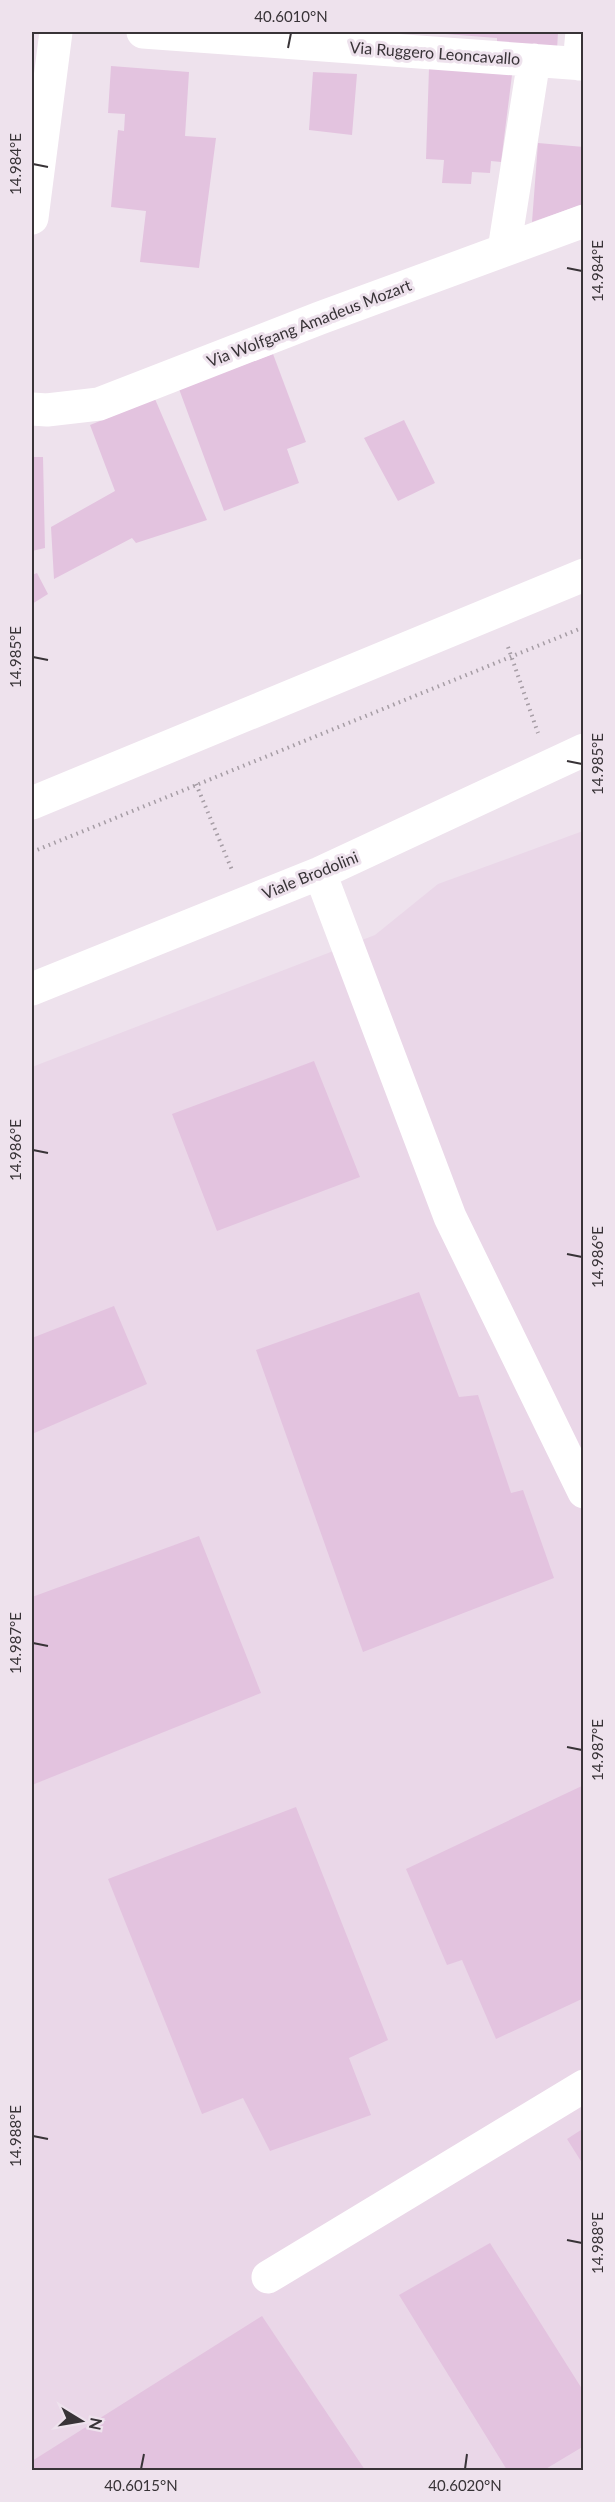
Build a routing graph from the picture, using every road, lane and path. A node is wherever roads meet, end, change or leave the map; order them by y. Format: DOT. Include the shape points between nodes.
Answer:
graph roads {
  1 [pos="56,32"];
  2 [pos="143,32"];
  3 [pos="582,32"];
  4 [pos="534,60"];
  5 [pos="581,64"];
  6 [pos="32,218"];
  7 [pos="584,220"];
  8 [pos="504,250"];
  9 [pos="32,409"];
  10 [pos="584,575"];
  11 [pos="496,612"];
  12 [pos="584,627"];
  13 [pos="512,656"];
  14 [pos="584,750"];
  15 [pos="550,766"];
  16 [pos="196,783"];
  17 [pos="32,803"];
  18 [pos="32,852"];
  19 [pos="320,873"];
  20 [pos="245,901"];
  21 [pos="32,989"];
  22 [pos="584,1492"];
  23 [pos="584,2086"];
  24 [pos="268,2277"];
  1 -- 6 [label="street"];
  2 -- 4 [label="street, Via Ruggero Leoncavallo"];
  3 -- 5 [label="street"];
  4 -- 5 [label="street, Via Ruggero Leoncavallo"];
  4 -- 8 [label="street"];
  7 -- 8 [label="street, Via Wolfgang Amadeus Mozart"];
  8 -- 9 [label="street, Via Wolfgang Amadeus Mozart" via="99,404"];
  10 -- 11 [label="street"];
  11 -- 13 [label="path"];
  11 -- 17 [label="street"];
  12 -- 13 [label="path"];
  13 -- 15 [label="path"];
  13 -- 16 [label="path"];
  14 -- 15 [label="street, Viale Brodolini"];
  15 -- 19 [label="street, Viale Brodolini"];
  16 -- 18 [label="path"];
  16 -- 20 [label="path"];
  19 -- 20 [label="street, Viale Brodolini"];
  19 -- 22 [label="street" via="450,1217"];
  20 -- 21 [label="street, Viale Brodolini"];
  23 -- 24 [label="street"];
}
